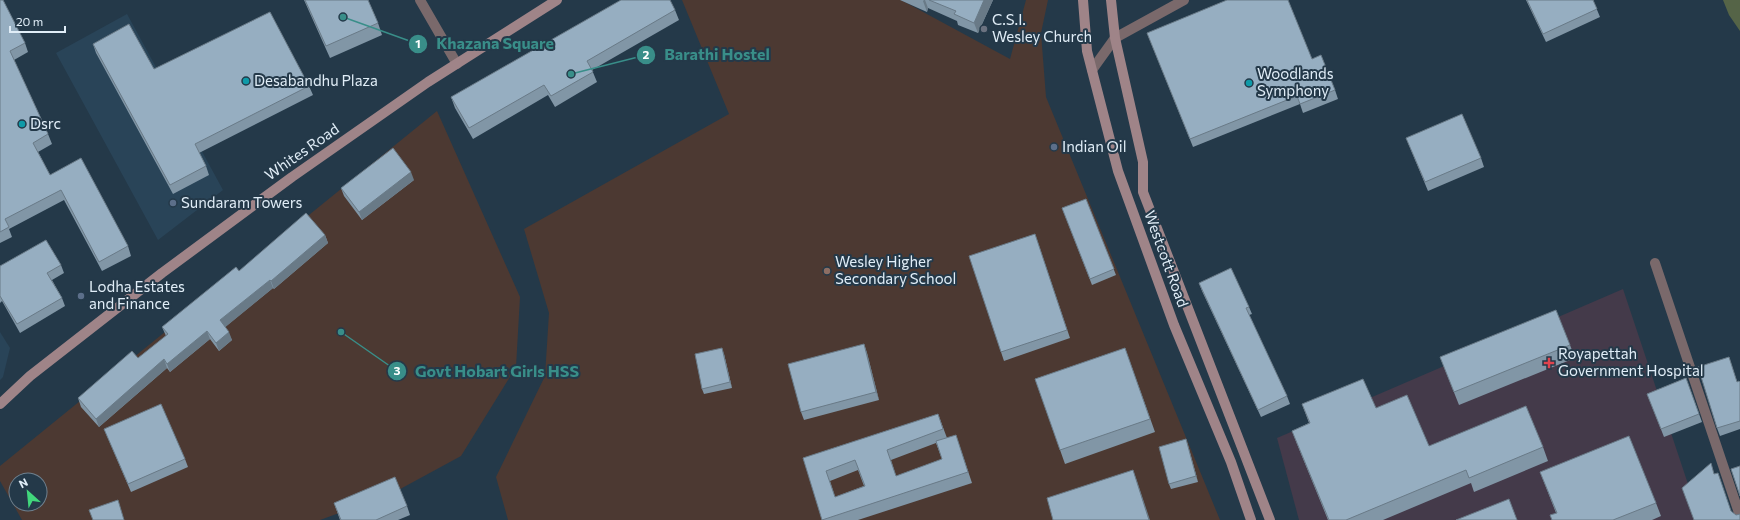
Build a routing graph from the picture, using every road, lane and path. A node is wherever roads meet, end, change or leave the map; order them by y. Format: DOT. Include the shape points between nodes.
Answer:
graph roads {
  1 [pos="420,0"];
  2 [pos="557,0"];
  3 [pos="1083,0"];
  4 [pos="1111,0"];
  5 [pos="1184,0"];
  6 [pos="1115,38"];
  7 [pos="457,64"];
  8 [pos="1092,70"];
  9 [pos="1655,263"];
  10 [pos="0,404"];
  11 [pos="1740,516"];
  12 [pos="1251,520"];
  13 [pos="1270,520"];
  1 -- 7 [label="street"];
  2 -- 7 [label="main road, Whites Road"];
  3 -- 8 [label="main road, Westcott Road" via="1087,51"];
  4 -- 6 [label="main road, Westcott Road"];
  5 -- 6 [label="street"];
  6 -- 8 [label="street"];
  6 -- 13 [label="main road, Westcott Road" via="1143,162 1143,192"];
  7 -- 10 [label="main road, Whites Road" via="292,177 190,252 30,376"];
  8 -- 12 [label="main road, Westcott Road" via="1118,171 1174,325 1231,462"];
  9 -- 11 [label="street"];
}
